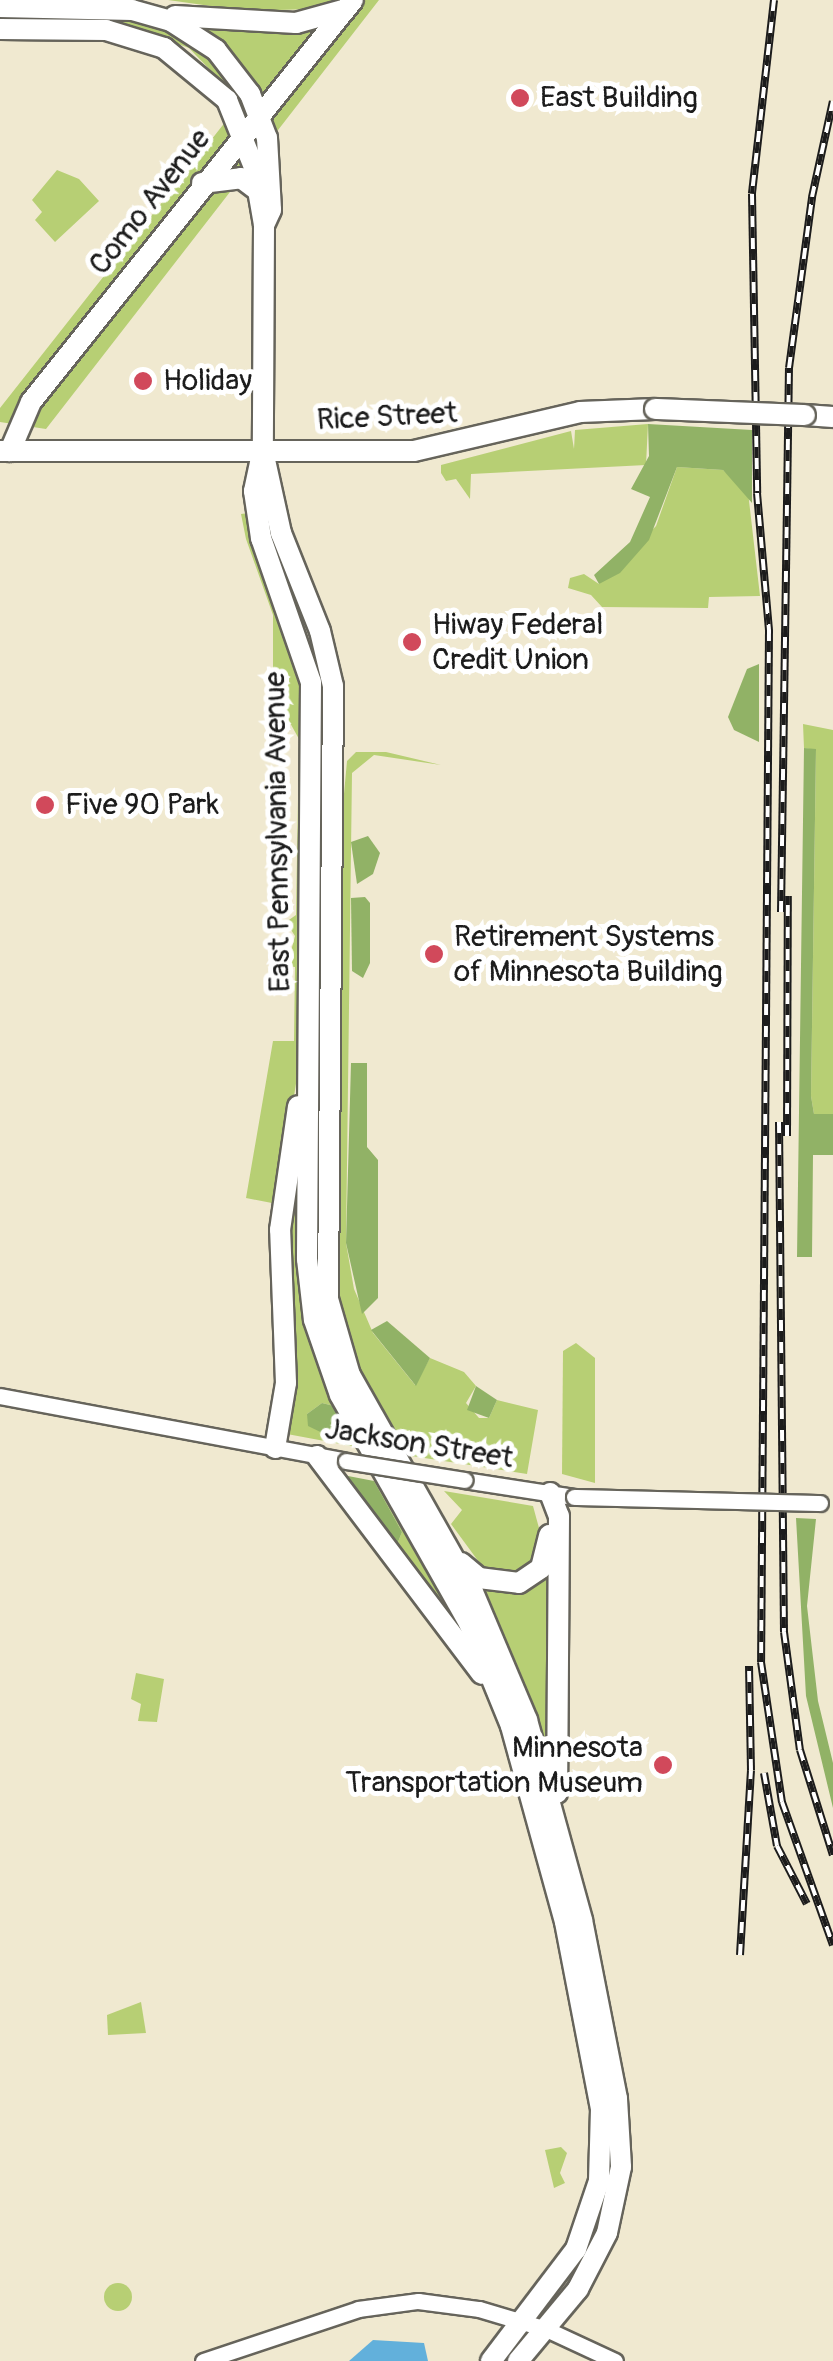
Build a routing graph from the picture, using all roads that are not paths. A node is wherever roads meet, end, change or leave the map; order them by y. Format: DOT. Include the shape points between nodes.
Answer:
graph roads {
  1 [pos="349,5"];
  2 [pos="0,7"];
  3 [pos="82,12"];
  4 [pos="152,14"];
  5 [pos="0,29"];
  6 [pos="258,111"];
  7 [pos="243,131"];
  8 [pos="202,183"];
  9 [pos="257,190"];
  10 [pos="264,225"];
  11 [pos="31,402"];
  12 [pos="833,417"];
  13 [pos="0,424"];
  14 [pos="5,451"];
  15 [pos="263,451"];
  16 [pos="310,1034"];
  17 [pos="0,1396"];
  18 [pos="276,1448"];
  19 [pos="317,1456"];
  20 [pos="550,1494"];
  21 [pos="826,1503"];
  22 [pos="450,1549"];
  23 [pos="502,1702"];
  24 [pos="559,1830"];
  25 [pos="524,2322"];
  26 [pos="546,2329"];
  27 [pos="203,2361"];
  28 [pos="491,2361"];
  29 [pos="518,2361"];
  30 [pos="615,2361"];
  1 -- 4 [label="main road" via="296,23"];
  1 -- 6 [label="main road, Como Avenue"];
  2 -- 3 [label="main road"];
  3 -- 4 [label="main road"];
  3 -- 5 [label="main road"];
  3 -- 7 [label="main road" via="182,58 219,91"];
  4 -- 6 [label="main road" via="216,50"];
  6 -- 7 [label="main road, Como Avenue"];
  6 -- 10 [label="main road" via="272,177"];
  7 -- 8 [label="main road, Como Avenue"];
  7 -- 9 [label="main road"];
  8 -- 9 [label="main road" via="237,177"];
  8 -- 11 [label="main road, Como Avenue"];
  9 -- 10 [label="main road"];
  10 -- 15 [label="main road"];
  11 -- 13 [label="main road"];
  11 -- 14 [label="main road, Como Avenue"];
  12 -- 15 [label="main road, Rice Street, bridge" via="580,412 444,448"];
  14 -- 15 [label="main road, Rice Street"];
  15 -- 16 [label="main road, East Pennsylvania Avenue" via="254,491 257,519 311,682"];
  15 -- 22 [label="main road, East Pennsylvania Avenue" via="281,533 320,631 332,686 328,1300 350,1375"];
  16 -- 18 [label="main road" via="280,1230 286,1383"];
  16 -- 23 [label="main road, East Pennsylvania Avenue" via="308,1278 324,1358 469,1624"];
  17 -- 18 [label="street, Jackson Street"];
  18 -- 19 [label="street, Jackson Street"];
  19 -- 20 [label="street, Jackson Street, bridge"];
  19 -- 23 [label="main road"];
  20 -- 21 [label="street, Jackson Street, bridge"];
  20 -- 22 [label="main road" via="548,1558 534,1576 510,1584 479,1578"];
  20 -- 24 [label="main road" via="559,1516"];
  22 -- 24 [label="main road, East Pennsylvania Avenue" via="508,1669"];
  23 -- 25 [label="main road, East Pennsylvania Avenue" via="554,1875 603,2130 590,2215 562,2275"];
  24 -- 26 [label="main road, East Pennsylvania Avenue" via="596,1985 622,2144 618,2190 598,2254"];
  25 -- 26 [label="street"];
  25 -- 27 [label="street" via="454,2304 381,2304"];
  25 -- 28 [label="main road, East Pennsylvania Avenue"];
  26 -- 29 [label="main road, East Pennsylvania Avenue"];
  26 -- 30 [label="street"];
}
